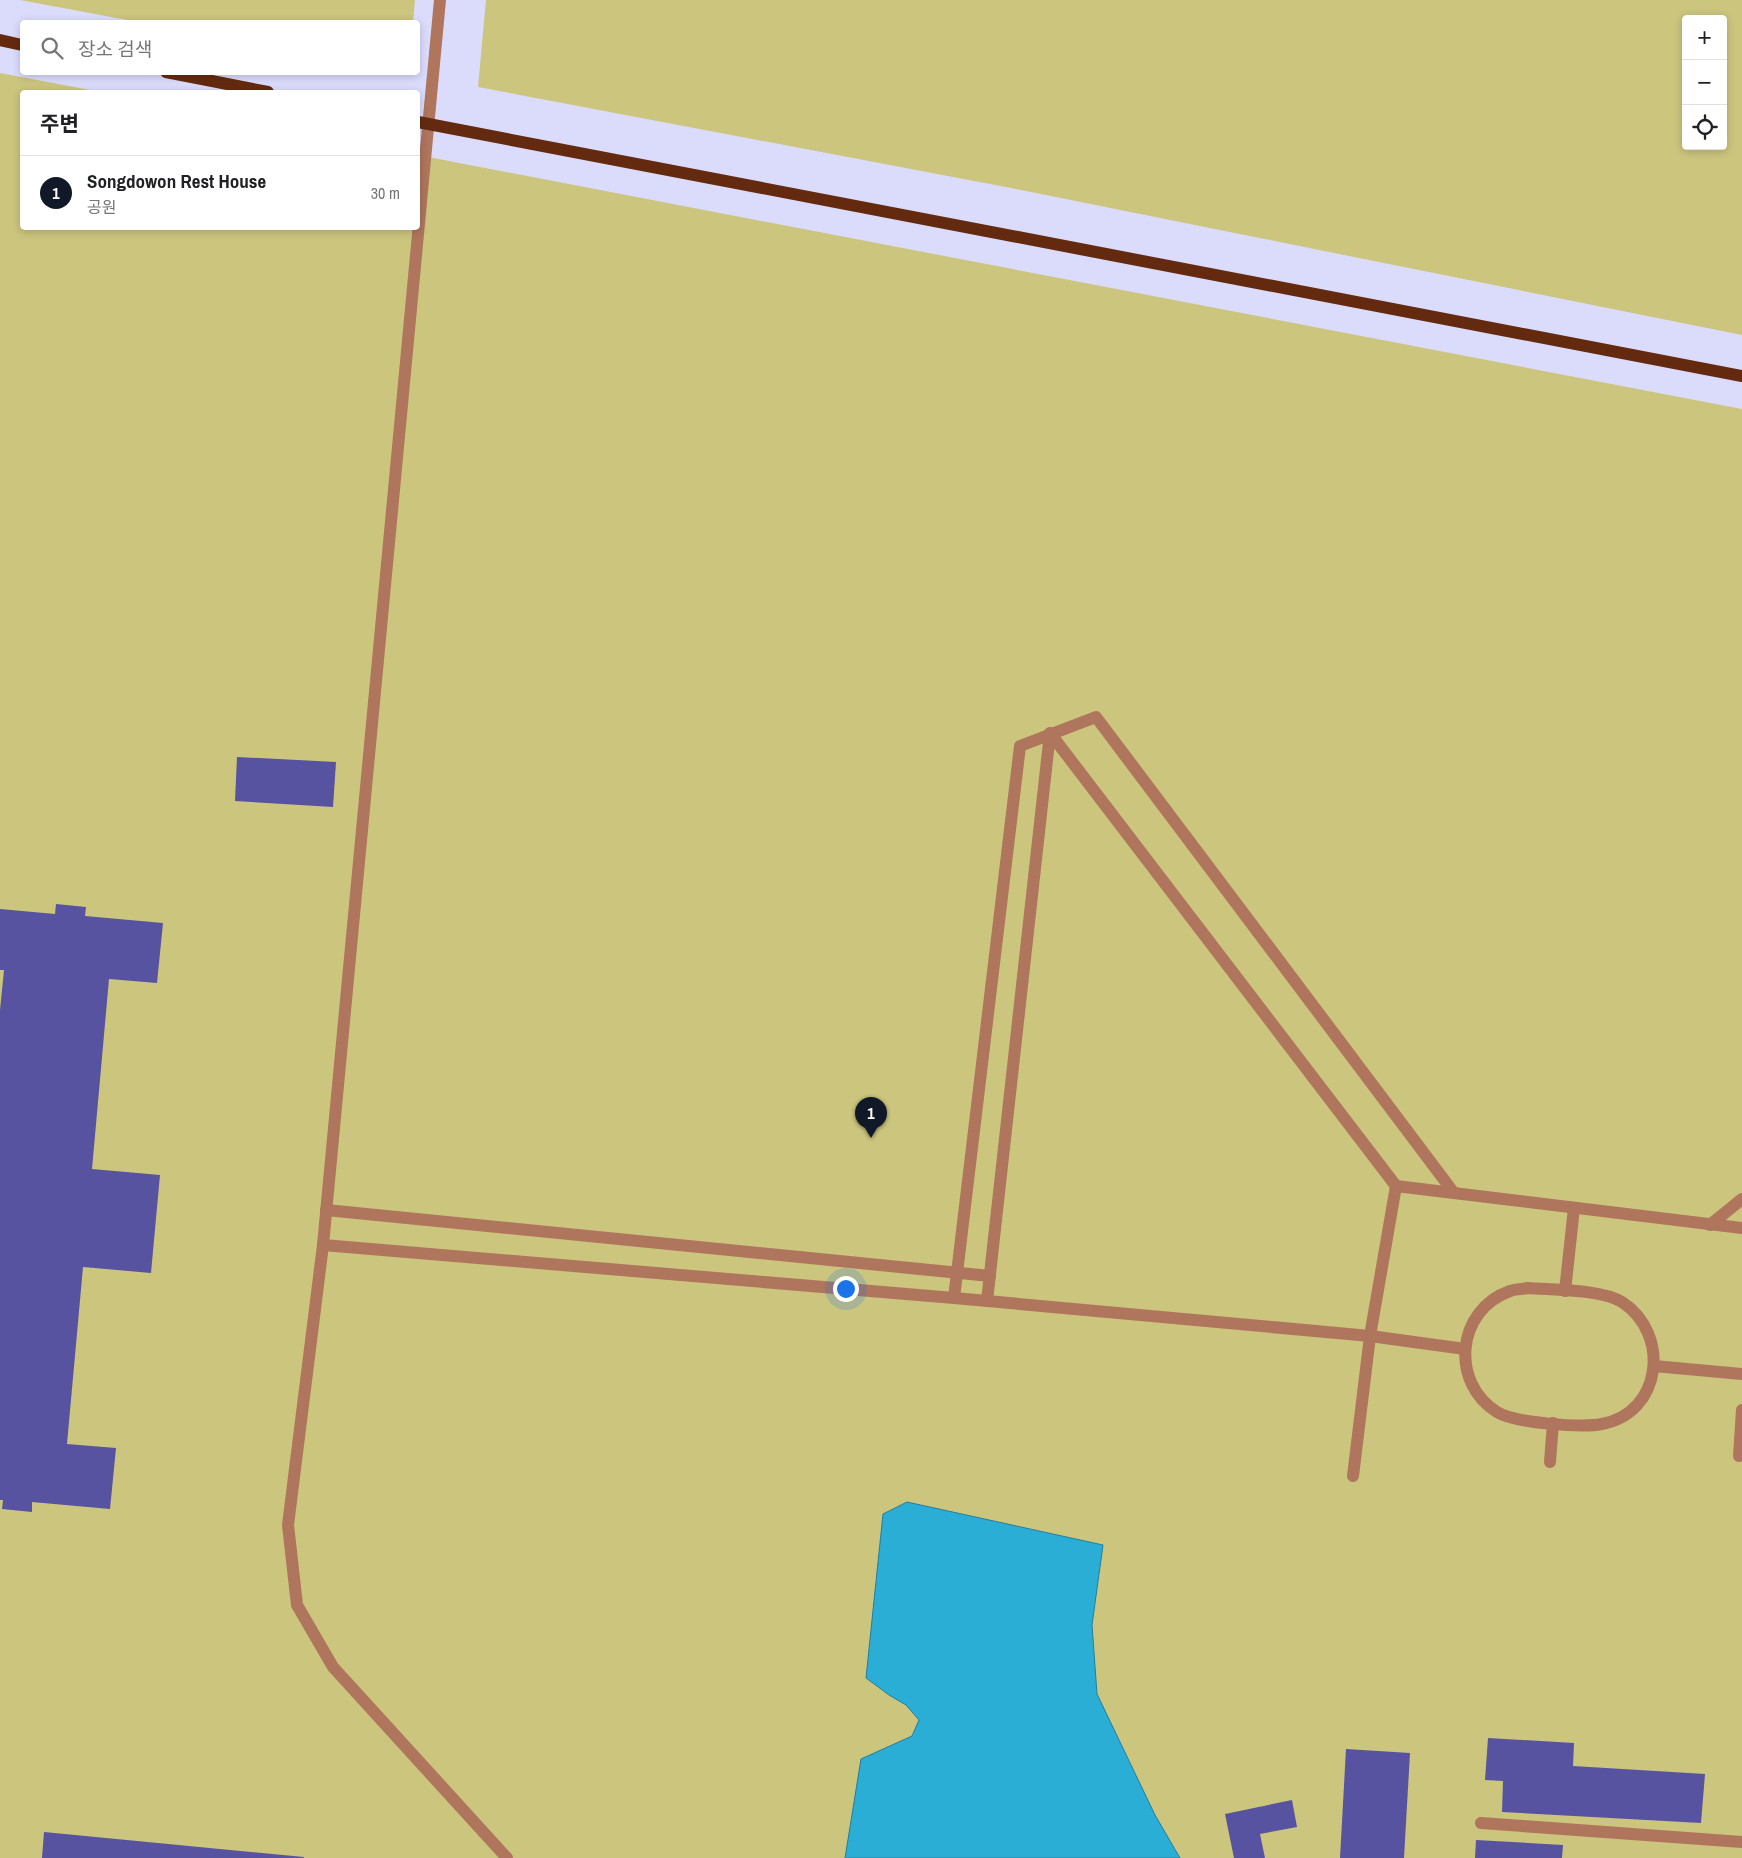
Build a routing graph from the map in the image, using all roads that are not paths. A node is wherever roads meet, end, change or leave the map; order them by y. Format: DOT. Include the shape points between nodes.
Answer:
graph roads {
  1 [pos="440,0"];
  2 [pos="0,40"];
  3 [pos="20,45"];
  4 [pos="181,75"];
  5 [pos="258,90"];
  6 [pos="423,122"];
  7 [pos="420,156"];
  8 [pos="413,230"];
  9 [pos="1742,376"];
  10 [pos="1050,734"];
  11 [pos="1396,1186"];
  12 [pos="1454,1193"];
  13 [pos="1742,1199"];
  14 [pos="1574,1208"];
  15 [pos="326,1210"];
  16 [pos="1710,1224"];
  17 [pos="1742,1228"];
  18 [pos="323,1245"];
  19 [pos="958,1273"];
  20 [pos="990,1276"];
  21 [pos="1565,1291"];
  22 [pos="954,1298"];
  23 [pos="987,1301"];
  24 [pos="1370,1336"];
  25 [pos="1465,1349"];
  26 [pos="1654,1366"];
  27 [pos="1742,1374"];
  28 [pos="1742,1410"];
  29 [pos="1553,1423"];
  30 [pos="1739,1456"];
  31 [pos="1550,1462"];
  32 [pos="1353,1476"];
  33 [pos="1481,1823"];
  34 [pos="1742,1842"];
  35 [pos="507,1858"];
  1 -- 6 [label="street"];
  2 -- 3 [label="main road"];
  4 -- 5 [label="main road"];
  6 -- 7 [label="street"];
  6 -- 9 [label="main road"];
  8 -- 15 [label="street"];
  10 -- 11 [label="street"];
  10 -- 12 [label="street" via="1096,717"];
  10 -- 19 [label="street" via="1020,746"];
  10 -- 20 [label="street"];
  11 -- 12 [label="street"];
  11 -- 24 [label="street"];
  12 -- 14 [label="street"];
  13 -- 16 [label="street"];
  14 -- 16 [label="street"];
  14 -- 21 [label="street"];
  15 -- 18 [label="street"];
  15 -- 19 [label="street"];
  16 -- 17 [label="street"];
  18 -- 22 [label="street"];
  18 -- 35 [label="street" via="288,1525 297,1605 333,1667"];
  19 -- 20 [label="street"];
  19 -- 22 [label="street"];
  20 -- 23 [label="street"];
  21 -- 25 [label="street" via="1528,1288 1510,1292 1493,1301 1479,1313 1469,1330"];
  21 -- 26 [label="street" via="1603,1294 1621,1301 1636,1313 1647,1328"];
  22 -- 23 [label="street"];
  23 -- 24 [label="street"];
  24 -- 25 [label="street"];
  24 -- 32 [label="street"];
  25 -- 29 [label="street" via="1466,1368 1472,1386 1483,1402 1516,1420"];
  26 -- 27 [label="street"];
  26 -- 29 [label="street" via="1645,1393 1626,1414 1609,1423 1590,1426"];
  28 -- 30 [label="street"];
  29 -- 31 [label="street"];
  33 -- 34 [label="street"];
}
